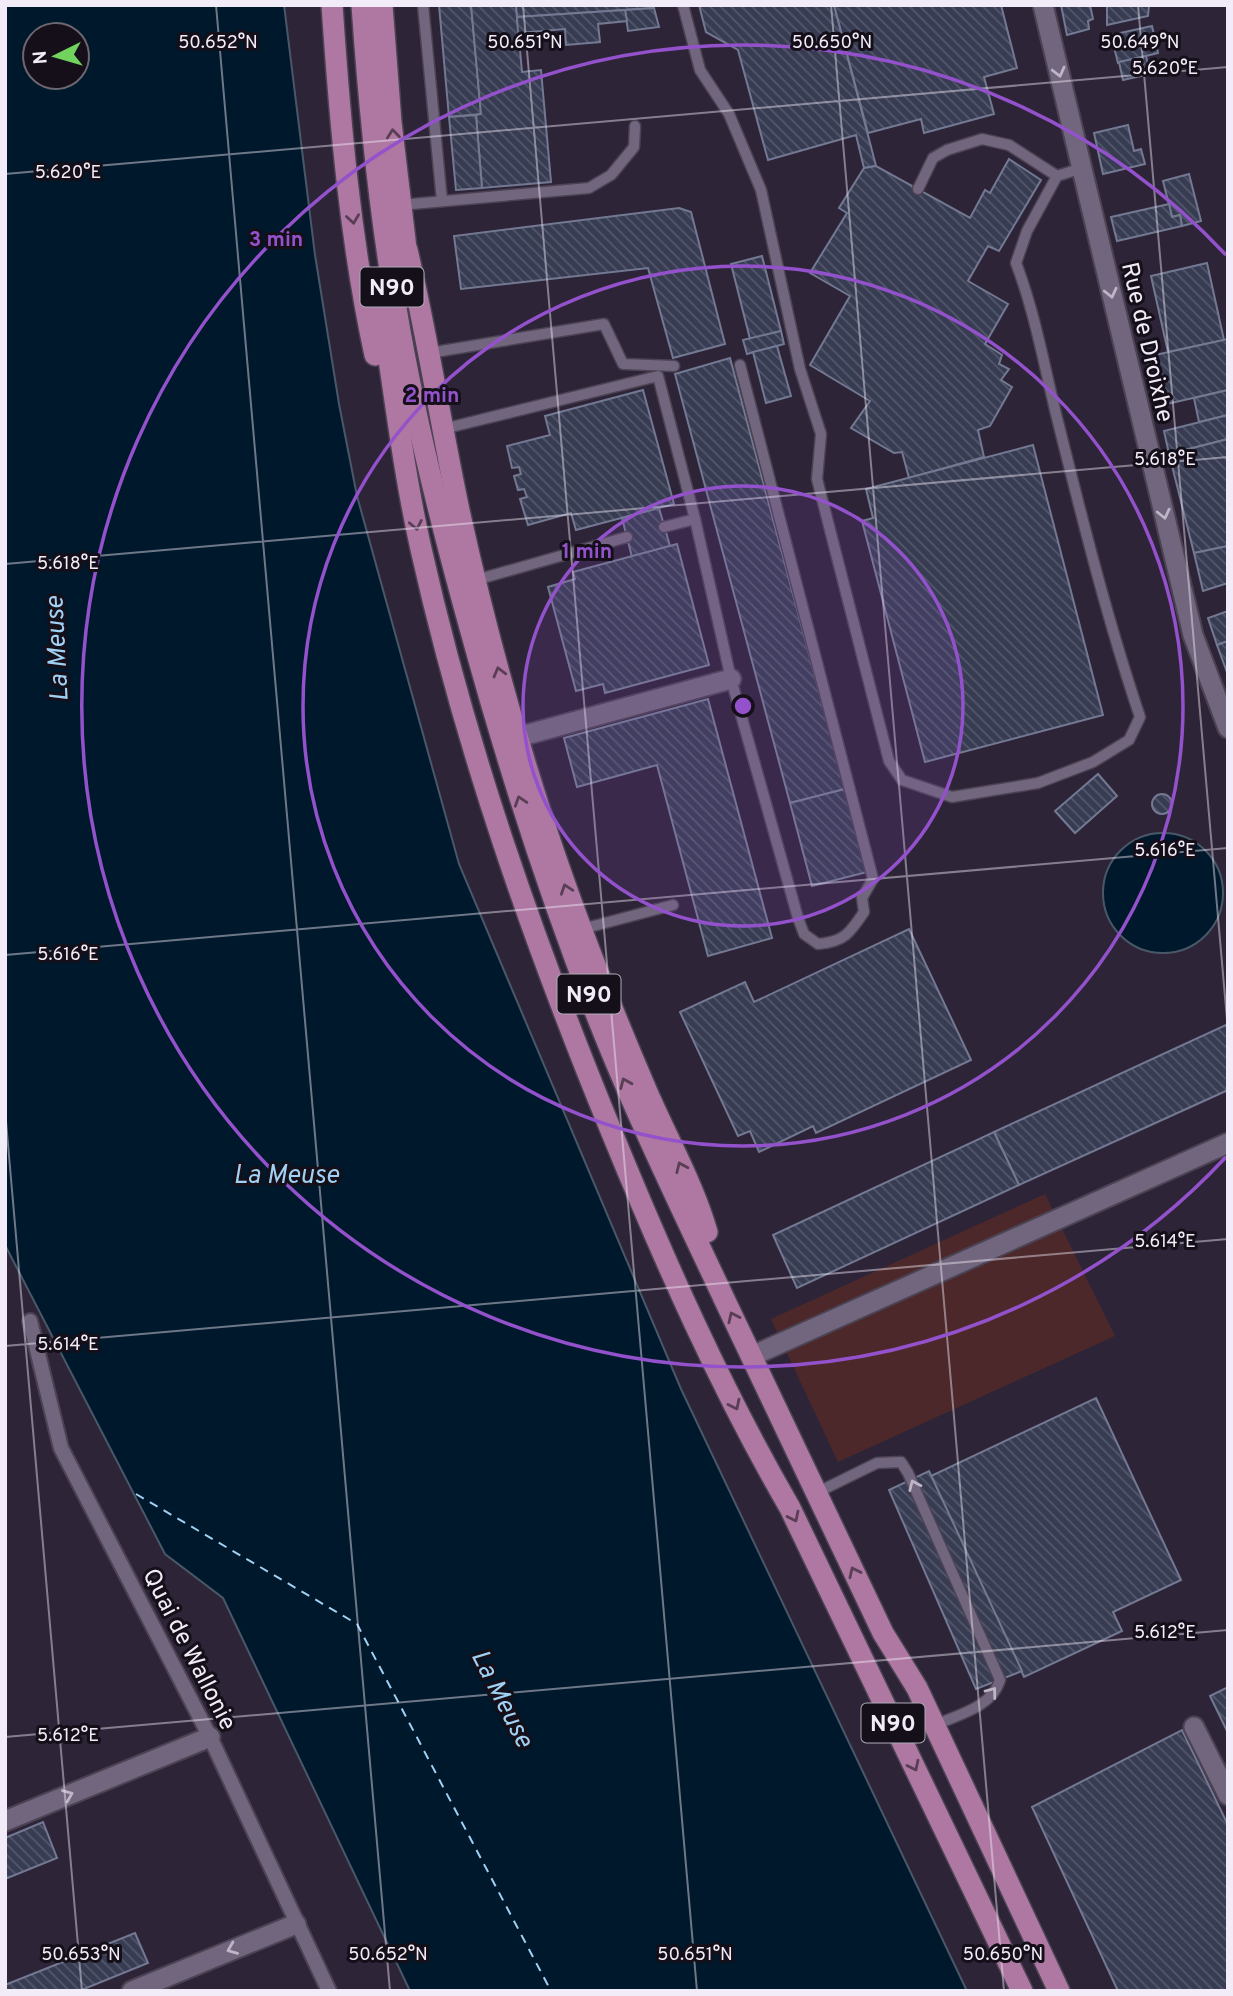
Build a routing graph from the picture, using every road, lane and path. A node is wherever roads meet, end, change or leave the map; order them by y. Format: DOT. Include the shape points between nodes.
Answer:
graph roads {
  1 [pos="332,5"];
  2 [pos="348,5"];
  3 [pos="424,5"];
  4 [pos="683,5"];
  5 [pos="1044,5"];
  6 [pos="380,6"];
  7 [pos="635,125"];
  8 [pos="1082,167"];
  9 [pos="1057,176"];
  10 [pos="918,190"];
  11 [pos="442,201"];
  12 [pos="401,205"];
  13 [pos="407,250"];
  14 [pos="429,354"];
  15 [pos="740,365"];
  16 [pos="674,366"];
  17 [pos="442,429"];
  18 [pos="403,458"];
  19 [pos="695,519"];
  20 [pos="664,527"];
  21 [pos="627,537"];
  22 [pos="452,564"];
  23 [pos="476,580"];
  24 [pos="731,679"];
  25 [pos="1228,728"];
  26 [pos="518,737"];
  27 [pos="673,905"];
  28 [pos="582,930"];
  29 [pos="1228,1143"];
  30 [pos="634,1187"];
  31 [pos="715,1278"];
  32 [pos="30,1321"];
  33 [pos="751,1356"];
  34 [pos="816,1493"];
  35 [pos="883,1633"];
  36 [pos="935,1725"];
  37 [pos="1194,1727"];
  38 [pos="209,1737"];
  39 [pos="1228,1796"];
  40 [pos="5,1821"];
  41 [pos="296,1924"];
  42 [pos="132,1991"];
  43 [pos="329,1991"];
  44 [pos="1022,1991"];
  45 [pos="1048,1991"];
  46 [pos="1059,1991"];
  1 -- 18 [label="main road, one-way" via="361,281 377,364"];
  2 -- 18 [label="main road, N90" via="363,177"];
  3 -- 11 [label="lane"];
  4 -- 9 [label="lane" via="701,70 729,114 761,190 800,369 821,434 817,479 889,761 902,780 953,797 1038,783 1093,762 1129,740 1140,717 1113,633 1030,300 1016,263"];
  5 -- 8 [label="street, Rue de Droixhe, one-way"];
  12 -- 6 [label="main road, one-way"];
  6 -- 22 [label="main road, N90" via="374,149 410,383"];
  7 -- 11 [label="lane" via="634,147 611,175 589,188"];
  8 -- 9 [label="lane"];
  8 -- 25 [label="street, Rue de Droixhe, one-way" via="1193,635"];
  9 -- 10 [label="lane" via="1009,145 982,139 933,158"];
  11 -- 12 [label="lane"];
  12 -- 13 [label="main road"];
  13 -- 14 [label="main road"];
  13 -- 22 [label="main road" via="411,317 448,516"];
  14 -- 16 [label="lane" via="604,324 623,364"];
  14 -- 17 [label="main road"];
  15 -- 24 [label="lane" via="873,879 862,898 864,912 850,933 834,942 817,944 804,934"];
  17 -- 19 [label="lane" via="658,376"];
  17 -- 23 [label="main road"];
  18 -- 30 [label="main road, N90, one-way" via="437,617 487,793 551,978"];
  19 -- 20 [label="lane"];
  19 -- 24 [label="lane"];
  21 -- 23 [label="lane"];
  31 -- 22 [label="main road, N90, one-way" via="634,1104 558,913 517,792"];
  26 -- 23 [label="main road, one-way"];
  24 -- 26 [label="street"];
  28 -- 26 [label="main road, one-way"];
  27 -- 28 [label="lane"];
  31 -- 28 [label="main road, one-way" via="707,1230"];
  29 -- 33 [label="street"];
  30 -- 33 [label="main road" via="666,1240 721,1352 731,1361"];
  30 -- 44 [label="main road, N90, one-way" via="755,1446 790,1508"];
  33 -- 31 [label="main road, N90, one-way"];
  32 -- 38 [label="street, Quai de Wallonie" via="61,1448"];
  33 -- 34 [label="main road, N90"];
  35 -- 34 [label="main road, N90, one-way"];
  36 -- 34 [label="lane, one-way" via="981,1704 1000,1680 908,1472 901,1462 877,1463"];
  35 -- 36 [label="main road"];
  35 -- 45 [label="main road, N90" via="894,1667"];
  36 -- 46 [label="main road"];
  37 -- 39 [label="street"];
  40 -- 38 [label="street, one-way"];
  38 -- 41 [label="street, Quai de Wallonie"];
  41 -- 42 [label="street, one-way"];
  41 -- 43 [label="street, Quai de Wallonie"];
}
